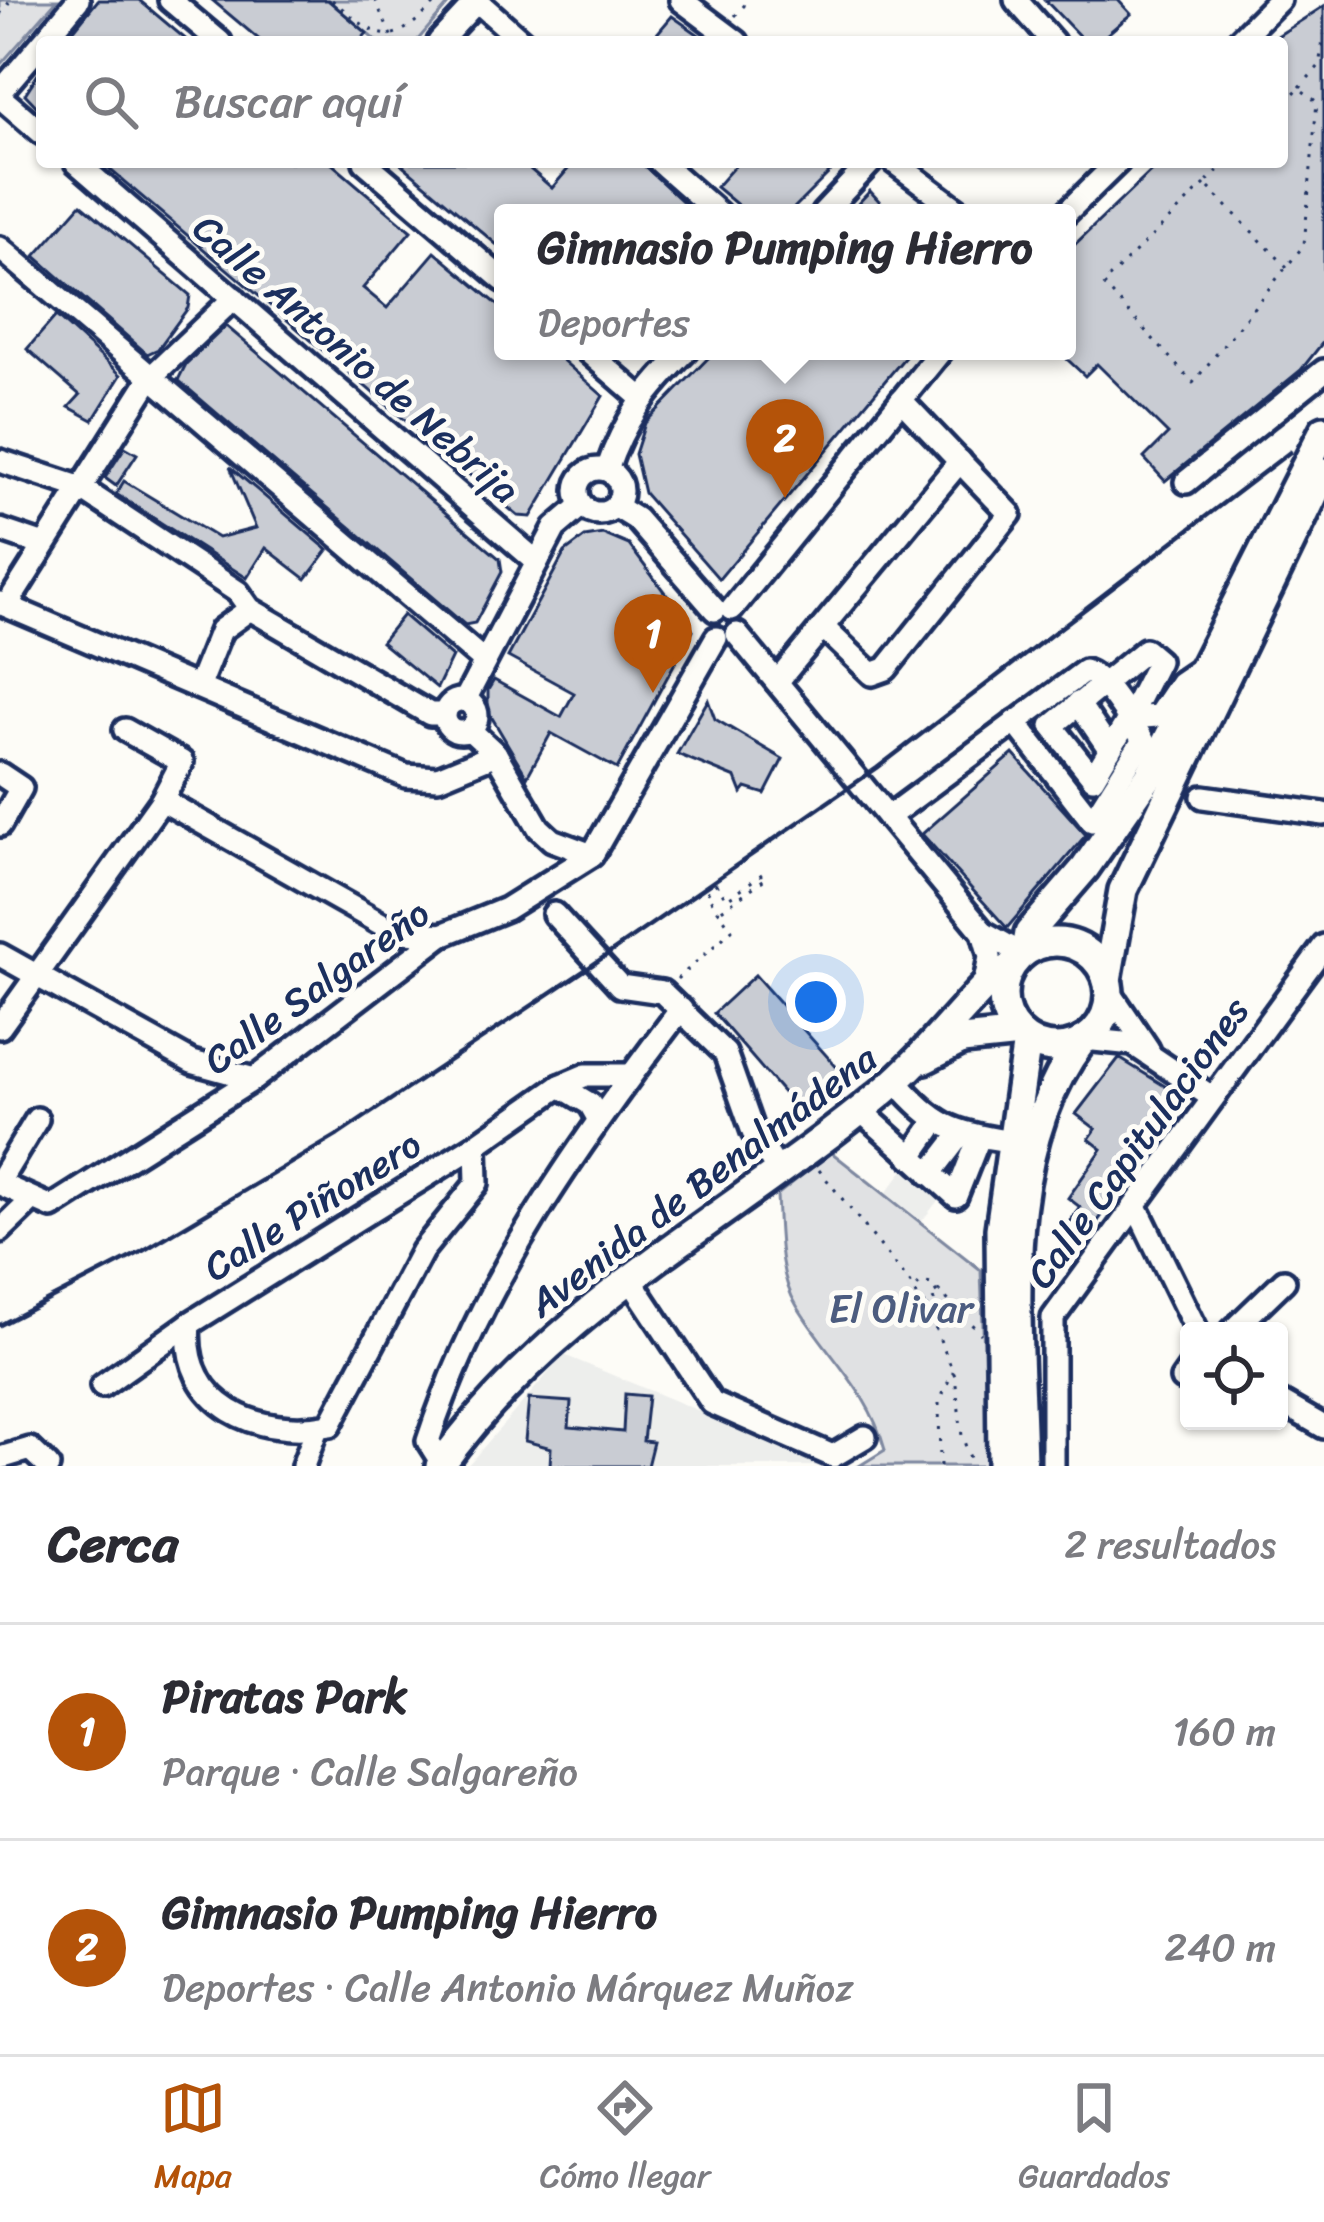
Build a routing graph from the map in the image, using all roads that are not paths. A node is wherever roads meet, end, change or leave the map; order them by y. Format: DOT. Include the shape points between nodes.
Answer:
graph roads {
  1 [pos="78,0"];
  2 [pos="170,0"];
  3 [pos="477,0"];
  4 [pos="681,0"];
  5 [pos="1016,0"];
  6 [pos="1279,0"];
  7 [pos="47,36"];
  8 [pos="213,36"];
  9 [pos="444,36"];
  10 [pos="516,36"];
  11 [pos="729,36"];
  12 [pos="1048,36"];
  13 [pos="1244,36"];
  14 [pos="36,49"];
  15 [pos="0,94"];
  16 [pos="36,127"];
  17 [pos="83,168"];
  18 [pos="371,168"];
  19 [pos="666,168"];
  20 [pos="865,168"];
  21 [pos="902,168"];
  22 [pos="1112,168"];
  23 [pos="708,204"];
  24 [pos="831,204"];
  25 [pos="950,204"];
  26 [pos="1075,204"];
  27 [pos="0,248"];
  28 [pos="494,272"];
  29 [pos="234,298"];
  30 [pos="597,360"];
  31 [pos="677,360"];
  32 [pos="934,360"];
  33 [pos="1324,371"];
  34 [pos="151,376"];
  35 [pos="640,397"];
  36 [pos="901,400"];
  37 [pos="1324,430"];
  38 [pos="0,460"];
  39 [pos="960,461"];
  40 [pos="607,470"];
  41 [pos="1324,472"];
  42 [pos="1186,482"];
  43 [pos="79,487"];
  44 [pos="581,505"];
  45 [pos="615,506"];
  46 [pos="0,530"];
  47 [pos="41,544"];
  48 [pos="537,562"];
  49 [pos="3,604"];
  50 [pos="250,609"];
  51 [pos="724,610"];
  52 [pos="824,628"];
  53 [pos="726,636"];
  54 [pos="484,661"];
  55 [pos="1205,666"];
  56 [pos="201,680"];
  57 [pos="777,682"];
  58 [pos="1101,683"];
  59 [pos="465,700"];
  60 [pos="1078,703"];
  61 [pos="445,714"];
  62 [pos="1130,718"];
  63 [pos="1015,722"];
  64 [pos="125,730"];
  65 [pos="470,730"];
  66 [pos="1110,750"];
  67 [pos="496,754"];
  68 [pos="0,774"];
  69 [pos="1203,797"];
  70 [pos="162,800"];
  71 [pos="1324,814"];
  72 [pos="888,817"];
  73 [pos="0,825"];
  74 [pos="592,855"];
  75 [pos="554,914"];
  76 [pos="394,931"];
  77 [pos="982,932"];
  78 [pos="442,935"];
  79 [pos="1324,946"];
  80 [pos="0,955"];
  81 [pos="1006,966"];
  82 [pos="397,970"];
  83 [pos="34,974"];
  84 [pos="1108,985"];
  85 [pos="681,1010"];
  86 [pos="0,1027"];
  87 [pos="1023,1037"];
  88 [pos="1083,1040"];
  89 [pos="1152,1054"];
  90 [pos="192,1062"];
  91 [pos="906,1072"];
  92 [pos="631,1076"];
  93 [pos="254,1079"];
  94 [pos="560,1086"];
  95 [pos="1213,1098"];
  96 [pos="214,1104"];
  97 [pos="860,1110"];
  98 [pos="928,1115"];
  99 [pos="37,1119"];
  100 [pos="599,1120"];
  101 [pos="969,1137"];
  102 [pos="1009,1141"];
  103 [pos="476,1145"];
  104 [pos="902,1150"];
  105 [pos="777,1169"];
  106 [pos="930,1174"];
  107 [pos="0,1182"];
  108 [pos="31,1202"];
  109 [pos="1136,1206"];
  110 [pos="0,1231"];
  111 [pos="630,1279"];
  112 [pos="1284,1281"];
  113 [pos="1193,1322"];
  114 [pos="1241,1322"];
  115 [pos="189,1324"];
  116 [pos="102,1386"];
  117 [pos="1288,1406"];
  118 [pos="1324,1427"];
  119 [pos="317,1428"];
  120 [pos="865,1437"];
  121 [pos="0,1458"];
  122 [pos="441,1464"];
  123 [pos="48,1466"];
  124 [pos="303,1466"];
  125 [pos="1002,1466"];
  126 [pos="1022,1466"];
  127 [pos="1053,1466"];
  1 -- 7 [label="street"];
  2 -- 8 [label="street"];
  3 -- 9 [label="street"];
  3 -- 10 [label="street"];
  4 -- 11 [label="street"];
  5 -- 12 [label="street"];
  6 -- 13 [label="street"];
  14 -- 15 [label="street"];
  15 -- 16 [label="street"];
  17 -- 29 [label="street, Calle Antonio de Nebrija"];
  18 -- 28 [label="street"];
  19 -- 23 [label="street"];
  20 -- 24 [label="street"];
  21 -- 25 [label="street"];
  22 -- 26 [label="street"];
  27 -- 34 [label="street"];
  29 -- 34 [label="street"];
  29 -- 48 [label="street, Calle Antonio de Nebrija"];
  30 -- 35 [label="street"];
  31 -- 35 [label="street"];
  32 -- 36 [label="street"];
  33 -- 42 [label="street"];
  34 -- 43 [label="street"];
  34 -- 54 [label="street"];
  35 -- 40 [label="street"];
  36 -- 39 [label="street"];
  36 -- 51 [label="street"];
  37 -- 55 [label="main road, Avenida de Benalmádena"];
  38 -- 43 [label="street"];
  39 -- 52 [label="street"];
  39 -- 52 [label="street" via="1010,514 886,669 872,674"];
  40 -- 44 [label="street" via="580,479"];
  40 -- 45 [label="street" via="620,486"];
  41 -- 84 [label="main road" via="1123,890"];
  43 -- 47 [label="street"];
  43 -- 50 [label="street" via="238,592"];
  44 -- 45 [label="street" via="595,512"];
  44 -- 48 [label="street" via="555,527"];
  45 -- 51 [label="street"];
  46 -- 47 [label="street"];
  47 -- 49 [label="street"];
  48 -- 54 [label="street"];
  49 -- 67 [label="street" via="406,776 438,778"];
  50 -- 56 [label="street" via="221,630"];
  50 -- 61 [label="street" via="430,714"];
  51 -- 53 [label="street" via="707,624"];
  52 -- 57 [label="street"];
  53 -- 57 [label="street"];
  53 -- 74 [label="street, Calle Salgareño"];
  54 -- 59 [label="street"];
  55 -- 62 [label="street" via="1180,683 1158,716"];
  55 -- 81 [label="main road, Avenida de Benalmádena" via="1149,776"];
  57 -- 72 [label="street"];
  58 -- 60 [label="street"];
  58 -- 62 [label="street"];
  58 -- 62 [label="street" via="1145,650 1158,661"];
  58 -- 63 [label="street" via="1077,674"];
  59 -- 61 [label="street"];
  59 -- 65 [label="street" via="477,711"];
  60 -- 66 [label="street"];
  60 -- 66 [label="street" via="1052,726 1093,778"];
  61 -- 65 [label="street" via="455,732"];
  62 -- 63 [label="street" via="1143,740 1092,821"];
  62 -- 66 [label="street"];
  63 -- 72 [label="street"];
  64 -- 70 [label="street" via="182,762"];
  65 -- 67 [label="street"];
  67 -- 74 [label="street" via="539,828"];
  68 -- 73 [label="street" via="21,788"];
  69 -- 71 [label="street"];
  70 -- 76 [label="street"];
  70 -- 83 [label="street"];
  72 -- 77 [label="street"];
  74 -- 78 [label="street, Calle Salgareño" via="506,909"];
  75 -- 85 [label="street" via="620,986 662,992"];
  76 -- 78 [label="street"];
  76 -- 82 [label="street"];
  77 -- 81 [label="street"];
  77 -- 81 [label="street"];
  78 -- 82 [label="street, Calle Salgareño"];
  79 -- 95 [label="street, Calle Capitulaciones"];
  80 -- 83 [label="street"];
  81 -- 84 [label="main road" via="1057,942 1100,965"];
  81 -- 87 [label="main road" via="1004,1008"];
  81 -- 91 [label="main road, Avenida de Benalmádena"];
  82 -- 93 [label="street, Calle Salgareño"];
  83 -- 86 [label="street"];
  83 -- 90 [label="street"];
  84 -- 88 [label="main road" via="1103,1018"];
  84 -- 89 [label="street" via="1127,1026"];
  85 -- 92 [label="street"];
  85 -- 105 [label="street" via="725,1053 753,1132"];
  87 -- 88 [label="main road" via="1054,1048"];
  87 -- 91 [label="main road, Avenida de Benalmádena" via="962,1040"];
  87 -- 102 [label="main road"];
  88 -- 89 [label="street" via="1119,1040"];
  88 -- 126 [label="main road" via="1042,1106 1029,1173 1020,1293"];
  89 -- 95 [label="street"];
  90 -- 93 [label="street"];
  90 -- 96 [label="street"];
  91 -- 97 [label="main road, Avenida de Benalmádena"];
  91 -- 98 [label="street"];
  92 -- 94 [label="street, Calle Piñonero" via="586,1075"];
  92 -- 100 [label="street"];
  93 -- 96 [label="street, Calle Salgareño"];
  94 -- 100 [label="street"];
  94 -- 103 [label="street, Calle Piñonero"];
  95 -- 109 [label="street, Calle Capitulaciones"];
  96 -- 108 [label="street, Calle Salgareño" via="52,1207"];
  97 -- 104 [label="street"];
  97 -- 105 [label="main road, Avenida de Benalmádena"];
  98 -- 101 [label="street"];
  98 -- 104 [label="street"];
  99 -- 107 [label="street"];
  100 -- 122 [label="street" via="486,1296 452,1368 428,1441"];
  101 -- 102 [label="street"];
  101 -- 106 [label="street"];
  101 -- 106 [label="street" via="956,1196"];
  102 -- 125 [label="main road" via="1000,1229"];
  103 -- 115 [label="street, Calle Piñonero"];
  103 -- 119 [label="street" via="476,1183 422,1251 330,1425"];
  104 -- 106 [label="street"];
  105 -- 111 [label="main road, Avenida de Benalmádena"];
  107 -- 108 [label="street"];
  108 -- 110 [label="street, Calle Salgareño"];
  109 -- 113 [label="street"];
  109 -- 127 [label="street, Calle Capitulaciones" via="1053,1318"];
  111 -- 120 [label="street" via="712,1402 833,1456"];
  111 -- 122 [label="main road, Avenida de Benalmádena" via="530,1362"];
  112 -- 114 [label="street"];
  115 -- 116 [label="street, Calle Piñonero"];
  115 -- 119 [label="street" via="185,1357 208,1394 262,1426"];
  117 -- 118 [label="street"];
  119 -- 124 [label="street"];
  121 -- 123 [label="street" via="30,1450"];
}
